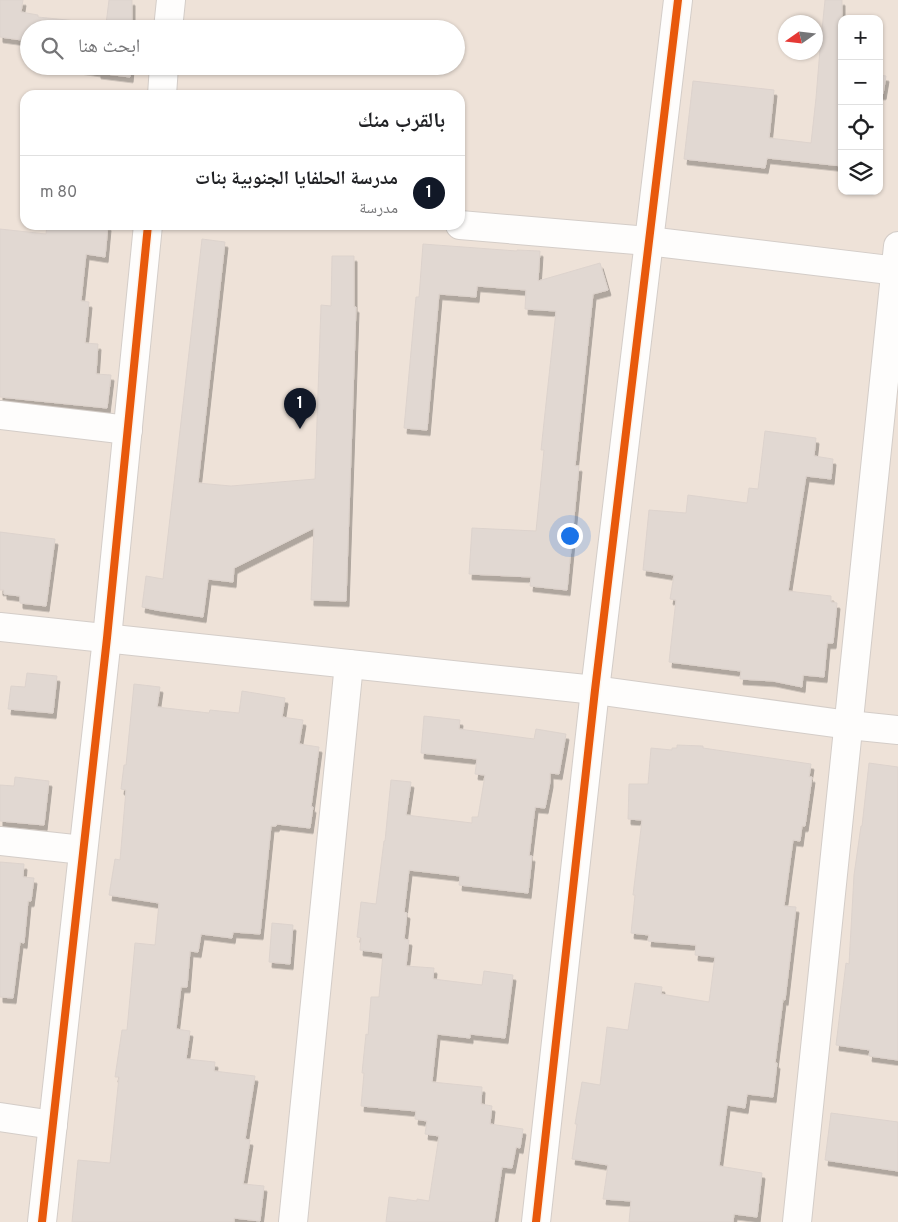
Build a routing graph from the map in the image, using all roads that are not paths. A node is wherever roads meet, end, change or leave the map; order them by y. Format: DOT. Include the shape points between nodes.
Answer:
graph roads {
  1 [pos="171,0"];
  2 [pos="678,0"];
  3 [pos="169,20"];
  4 [pos="163,75"];
  5 [pos="162,90"];
  6 [pos="465,225"];
  7 [pos="148,230"];
  8 [pos="648,241"];
  9 [pos="897,263"];
  10 [pos="0,415"];
  11 [pos="128,430"];
  12 [pos="0,627"];
  13 [pos="107,638"];
  14 [pos="349,664"];
  15 [pos="595,690"];
  16 [pos="849,725"];
  17 [pos="898,730"];
  18 [pos="0,841"];
  19 [pos="83,850"];
  20 [pos="0,1118"];
  21 [pos="52,1125"];
  22 [pos="42,1222"];
  23 [pos="293,1222"];
  24 [pos="536,1222"];
  25 [pos="797,1222"];
  1 -- 3 [label="street"];
  2 -- 8 [label="street"];
  4 -- 5 [label="street"];
  6 -- 8 [label="street"];
  7 -- 11 [label="street"];
  8 -- 9 [label="street"];
  8 -- 15 [label="street"];
  9 -- 16 [label="street"];
  10 -- 11 [label="street"];
  11 -- 13 [label="street"];
  12 -- 13 [label="street"];
  13 -- 14 [label="street"];
  13 -- 19 [label="street"];
  14 -- 15 [label="street"];
  14 -- 23 [label="street"];
  15 -- 16 [label="street"];
  15 -- 24 [label="street"];
  16 -- 17 [label="street"];
  16 -- 25 [label="street"];
  18 -- 19 [label="street"];
  19 -- 21 [label="street"];
  20 -- 21 [label="street"];
  21 -- 22 [label="street"];
}
